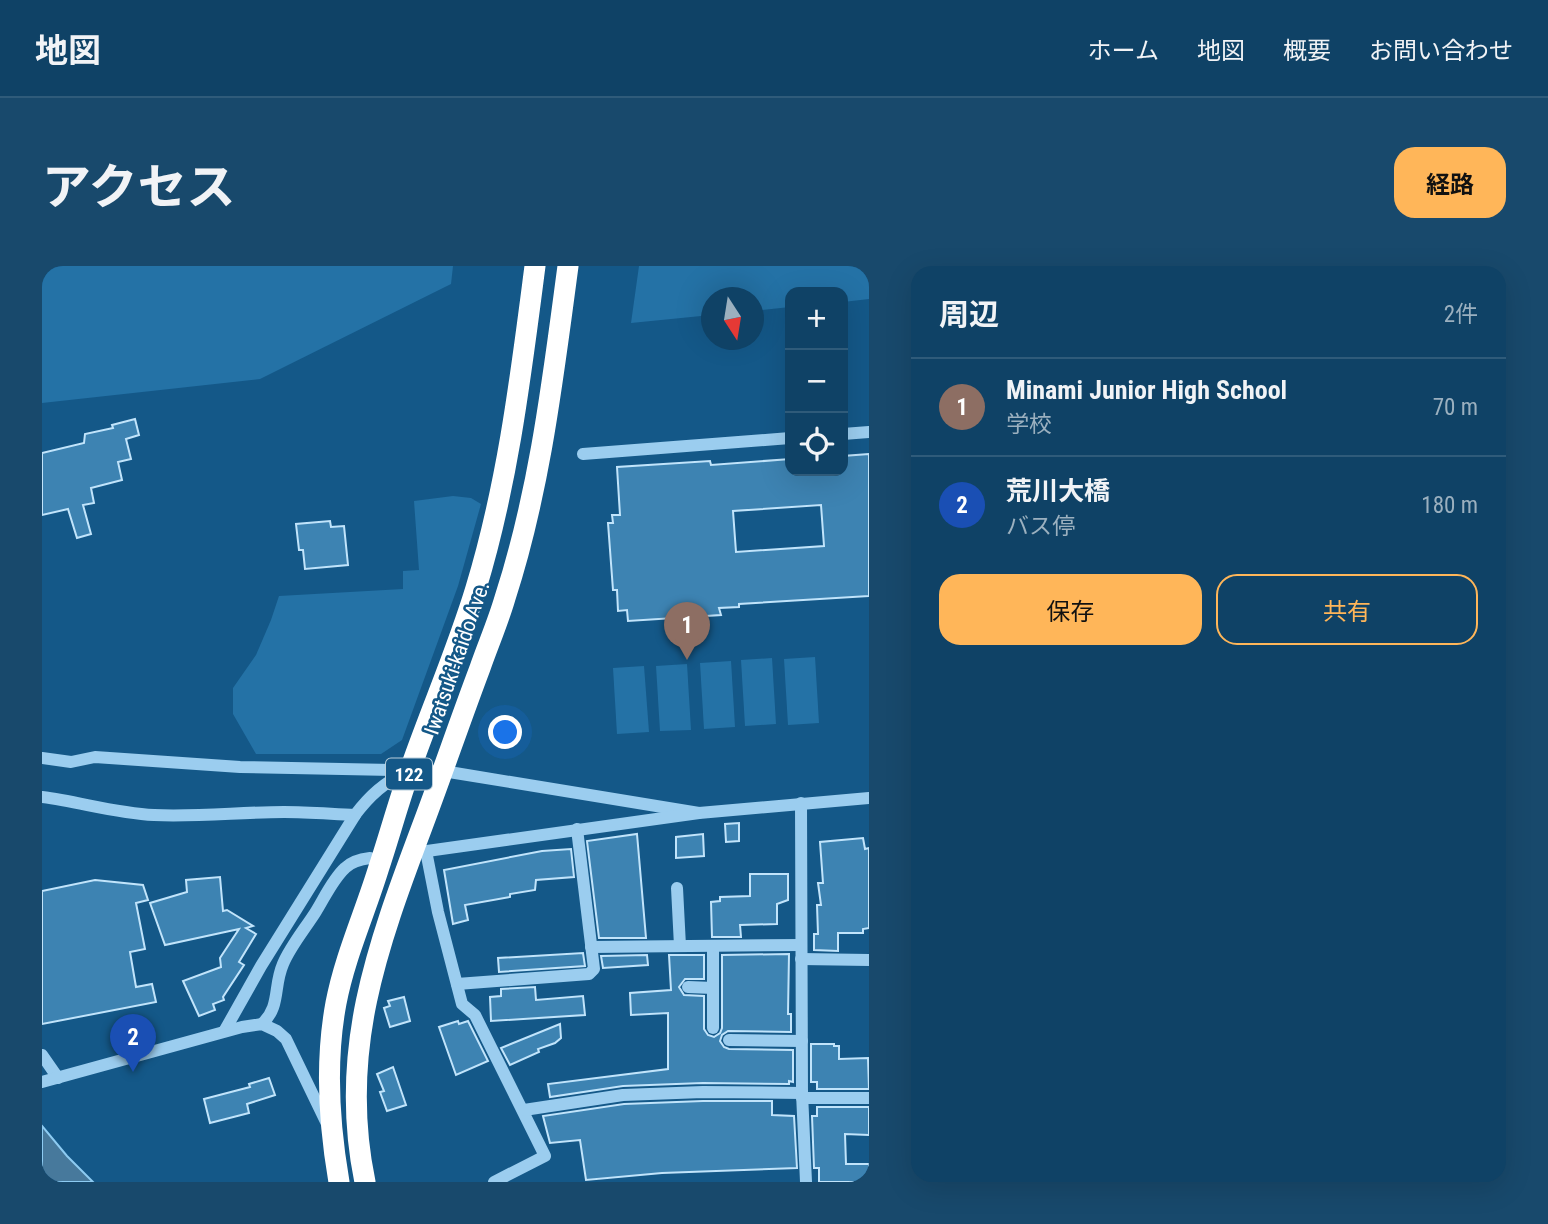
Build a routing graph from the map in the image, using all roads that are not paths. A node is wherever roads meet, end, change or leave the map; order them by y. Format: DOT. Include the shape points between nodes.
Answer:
graph roads {
  1 [pos="535,266"];
  2 [pos="568,266"];
  3 [pos="869,432"];
  4 [pos="848,434"];
  5 [pos="785,438"];
  6 [pos="583,454"];
  7 [pos="42,758"];
  8 [pos="410,769"];
  9 [pos="443,771"];
  10 [pos="42,797"];
  11 [pos="869,798"];
  12 [pos="801,803"];
  13 [pos="699,813"];
  14 [pos="355,816"];
  15 [pos="577,829"];
  16 [pos="370,858"];
  17 [pos="677,888"];
  18 [pos="801,945"];
  19 [pos="680,946"];
  20 [pos="713,946"];
  21 [pos="591,947"];
  22 [pos="801,960"];
  23 [pos="869,960"];
  24 [pos="457,984"];
  25 [pos="688,987"];
  26 [pos="713,988"];
  27 [pos="262,1024"];
  28 [pos="713,1028"];
  29 [pos="225,1030"];
  30 [pos="729,1040"];
  31 [pos="802,1041"];
  32 [pos="42,1055"];
  33 [pos="58,1078"];
  34 [pos="42,1082"];
  35 [pos="802,1095"];
  36 [pos="869,1098"];
  37 [pos="524,1110"];
  38 [pos="330,1129"];
  39 [pos="339,1182"];
  40 [pos="365,1182"];
  41 [pos="494,1182"];
  42 [pos="806,1182"];
  1 -- 8 [label="highway, Iwatsuki-kaido Ave. / 122" via="514,423 492,531 476,590"];
  2 -- 9 [label="highway, Iwatsuki-kaido Ave. / 122" via="547,427 523,536"];
  3 -- 4 [label="street"];
  5 -- 6 [label="street"];
  7 -- 8 [label="street"];
  8 -- 9 [label="street"];
  8 -- 14 [label="street" via="369,796"];
  8 -- 38 [label="highway, Iwatsuki-kaido Ave. / 122" via="336,1004"];
  9 -- 13 [label="street"];
  9 -- 40 [label="highway, Iwatsuki-kaido Ave. / 122" via="378,949 363,1010 356,1111"];
  10 -- 14 [label="street" via="151,814"];
  11 -- 12 [label="street"];
  12 -- 13 [label="street"];
  12 -- 18 [label="street"];
  13 -- 15 [label="street"];
  14 -- 29 [label="street"];
  15 -- 21 [label="street"];
  15 -- 24 [label="street" via="423,852"];
  16 -- 27 [label="street" via="346,867 334,883 283,963 272,1014"];
  17 -- 19 [label="street"];
  18 -- 20 [label="street"];
  18 -- 22 [label="street"];
  19 -- 20 [label="street"];
  19 -- 21 [label="street"];
  20 -- 26 [label="street"];
  21 -- 24 [label="street" via="594,968 589,974"];
  22 -- 23 [label="street"];
  22 -- 31 [label="street"];
  24 -- 37 [label="street" via="461,1004 475,1015"];
  25 -- 26 [label="street"];
  26 -- 28 [label="street"];
  27 -- 29 [label="street"];
  27 -- 38 [label="street" via="286,1039"];
  29 -- 33 [label="street"];
  30 -- 31 [label="street"];
  31 -- 35 [label="street"];
  32 -- 33 [label="street"];
  33 -- 34 [label="street"];
  35 -- 36 [label="street"];
  35 -- 37 [label="street" via="623,1095"];
  35 -- 42 [label="street"];
  37 -- 41 [label="street" via="545,1156"];
  38 -- 39 [label="highway, Iwatsuki-kaido Ave. / 122"];
}
